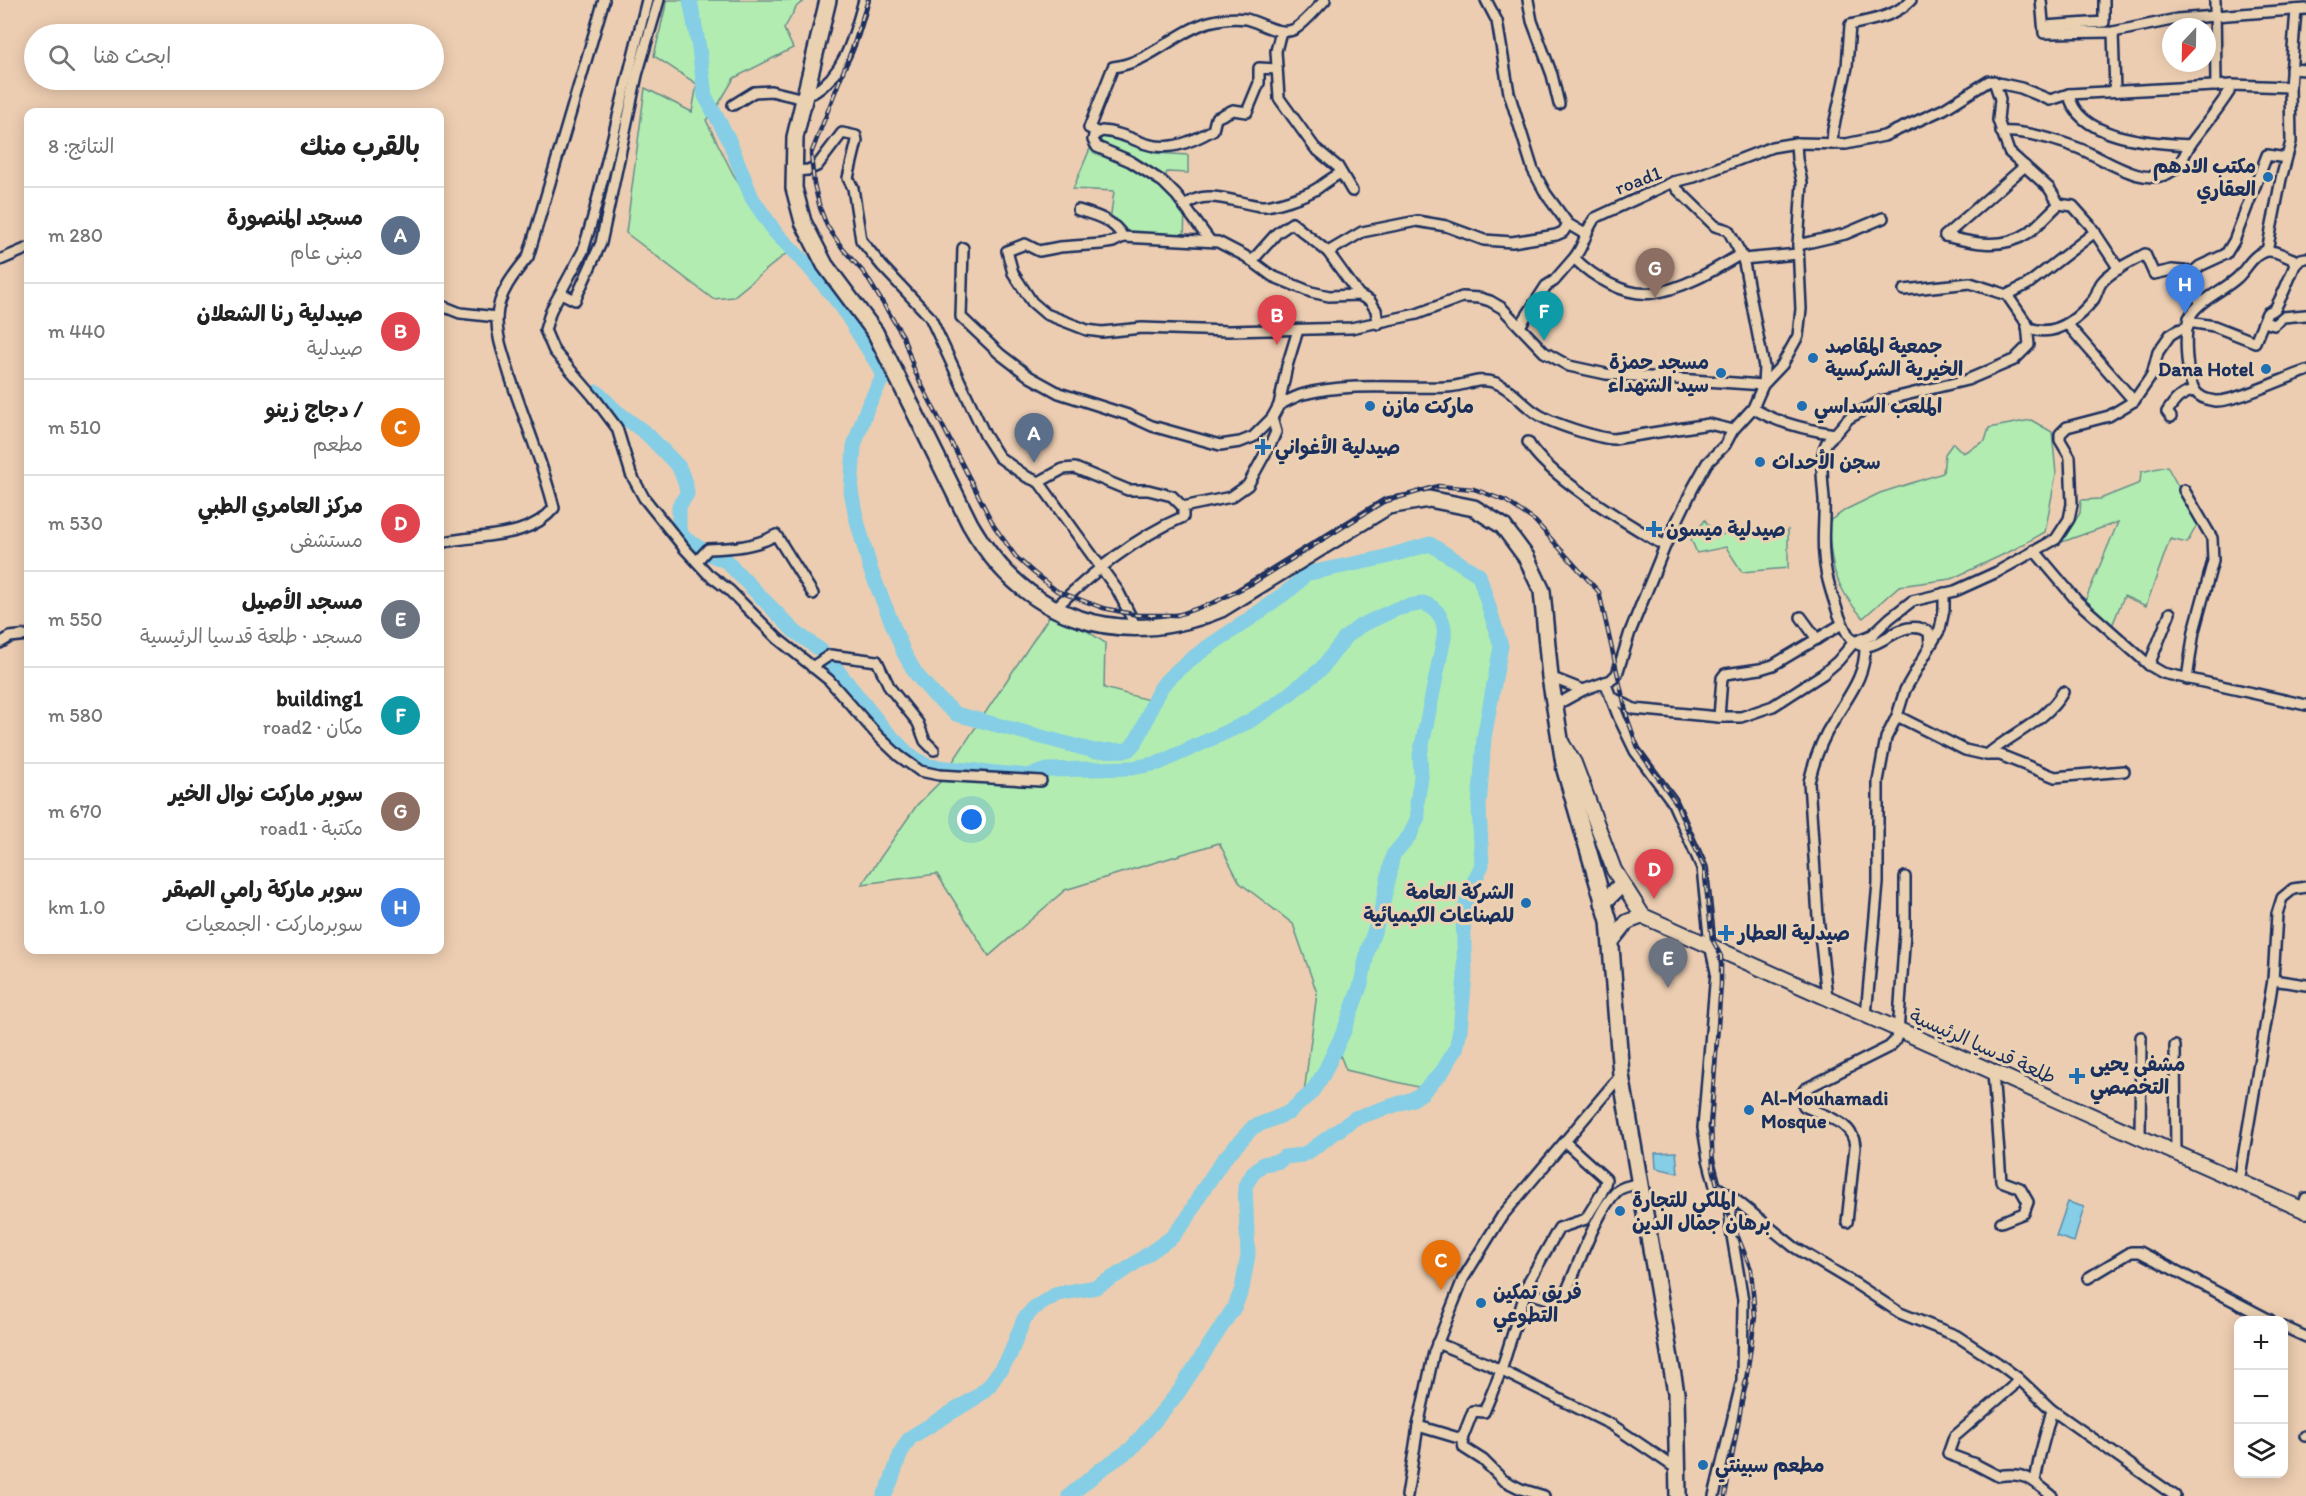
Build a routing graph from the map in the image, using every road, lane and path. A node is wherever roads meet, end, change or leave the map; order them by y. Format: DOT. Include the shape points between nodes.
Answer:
graph roads {
  1 [pos="604,0"];
  2 [pos="647,0"];
  3 [pos="659,0"];
  4 [pos="828,0"];
  5 [pos="864,0"];
  6 [pos="1325,0"];
  7 [pos="1486,0"];
  8 [pos="1528,0"];
  9 [pos="1911,0"];
  10 [pos="2041,0"];
  11 [pos="2104,0"];
  12 [pos="2215,0"];
  13 [pos="2284,5"];
  14 [pos="2301,10"];
  15 [pos="2216,16"];
  16 [pos="2044,26"];
  17 [pos="1281,31"];
  18 [pos="2113,32"];
  19 [pos="1276,69"];
  20 [pos="2291,69"];
  21 [pos="2306,70"];
  22 [pos="1994,81"];
  23 [pos="2231,85"];
  24 [pos="2216,86"];
  25 [pos="2290,87"];
  26 [pos="2115,91"];
  27 [pos="2069,94"];
  28 [pos="805,96"];
  29 [pos="1559,104"];
  30 [pos="733,105"];
  31 [pos="1097,132"];
  32 [pos="2001,132"];
  33 [pos="1796,143"];
  34 [pos="1832,144"];
  35 [pos="2190,146"];
  36 [pos="2286,158"];
  37 [pos="2025,166"];
  38 [pos="794,171"];
  39 [pos="1341,173"];
  40 [pos="1673,182"];
  41 [pos="1352,191"];
  42 [pos="2060,204"];
  43 [pos="1185,207"];
  44 [pos="1078,210"];
  45 [pos="1883,218"];
  46 [pos="1568,224"];
  47 [pos="2095,232"];
  48 [pos="1585,234"];
  49 [pos="1123,237"];
  50 [pos="1210,241"];
  51 [pos="963,248"];
  52 [pos="24,250"];
  53 [pos="1798,250"];
  54 [pos="2268,251"];
  55 [pos="1328,252"];
  56 [pos="1742,256"];
  57 [pos="1574,258"];
  58 [pos="2306,258"];
  59 [pos="0,260"];
  60 [pos="1252,261"];
  61 [pos="2295,265"];
  62 [pos="2119,269"];
  63 [pos="2193,272"];
  64 [pos="1904,290"];
  65 [pos="1359,295"];
  66 [pos="2007,295"];
  67 [pos="567,296"];
  68 [pos="2200,303"];
  69 [pos="444,307"];
  70 [pos="2306,315"];
  71 [pos="497,317"];
  72 [pos="2264,322"];
  73 [pos="2189,323"];
  74 [pos="1378,324"];
  75 [pos="2068,325"];
  76 [pos="1520,326"];
  77 [pos="2027,327"];
  78 [pos="1298,330"];
  79 [pos="2306,371"];
  80 [pos="1762,385"];
  81 [pos="2195,391"];
  82 [pos="2134,401"];
  83 [pos="1279,405"];
  84 [pos="1753,408"];
  85 [pos="2171,417"];
  86 [pos="1272,418"];
  87 [pos="1733,430"];
  88 [pos="1835,434"];
  89 [pos="1528,442"];
  90 [pos="1039,482"];
  91 [pos="2184,490"];
  92 [pos="1183,507"];
  93 [pos="444,542"];
  94 [pos="1665,546"];
  95 [pos="2034,550"];
  96 [pos="701,556"];
  97 [pos="1100,568"];
  98 [pos="1944,593"];
  99 [pos="813,594"];
  100 [pos="1054,609"];
  101 [pos="2170,613"];
  102 [pos="1801,617"];
  103 [pos="1842,624"];
  104 [pos="1136,627"];
  105 [pos="24,635"];
  106 [pos="1817,639"];
  107 [pos="1854,642"];
  108 [pos="0,643"];
  109 [pos="1930,645"];
  110 [pos="1865,646"];
  111 [pos="816,664"];
  112 [pos="2149,665"];
  113 [pos="1550,677"];
  114 [pos="2187,679"];
  115 [pos="1605,682"];
  116 [pos="1583,690"];
  117 [pos="2063,692"];
  118 [pos="1611,698"];
  119 [pos="1554,705"];
  120 [pos="2306,705"];
  121 [pos="1898,716"];
  122 [pos="1719,717"];
  123 [pos="1560,739"];
  124 [pos="934,750"];
  125 [pos="1987,755"];
  126 [pos="2124,771"];
  127 [pos="1041,781"];
  128 [pos="1905,877"];
  129 [pos="1622,884"];
  130 [pos="2306,887"];
  131 [pos="1603,903"];
  132 [pos="1643,916"];
  133 [pos="1612,940"];
  134 [pos="1710,945"];
  135 [pos="2273,980"];
  136 [pos="2306,985"];
  137 [pos="1827,997"];
  138 [pos="1866,1015"];
  139 [pos="1898,1029"];
  140 [pos="2140,1037"];
  141 [pos="2175,1046"];
  142 [pos="1993,1072"];
  143 [pos="1621,1075"];
  144 [pos="2140,1137"];
  145 [pos="1565,1142"];
  146 [pos="2176,1154"];
  147 [pos="2239,1182"];
  148 [pos="1640,1184"];
  149 [pos="1732,1197"];
  150 [pos="2304,1206"];
  151 [pos="1847,1222"];
  152 [pos="2001,1222"];
  153 [pos="2088,1278"];
  154 [pos="1526,1292"];
  155 [pos="2262,1316"];
  156 [pos="2288,1329"];
  157 [pos="2306,1336"];
  158 [pos="1437,1343"];
  159 [pos="1501,1371"];
  160 [pos="2018,1378"];
  161 [pos="2052,1410"];
  162 [pos="1418,1426"];
  163 [pos="1462,1439"];
  164 [pos="1677,1469"];
  165 [pos="2035,1481"];
  166 [pos="1512,1485"];
  167 [pos="1716,1495"];
  168 [pos="1407,1496"];
  169 [pos="1517,1496"];
  170 [pos="1544,1496"];
  171 [pos="1678,1496"];
  172 [pos="2052,1496"];
  173 [pos="2175,1496"];
  1 -- 71 [label="street" via="528,257 510,279"];
  2 -- 67 [label="street" via="593,217"];
  3 -- 67 [label="street" via="637,75 601,243 575,300"];
  4 -- 28 [label="main road"];
  5 -- 28 [label="street" via="850,48 832,79"];
  6 -- 17 [label="street" via="1296,28"];
  7 -- 46 [label="street" via="1497,21 1509,93 1527,156 1546,194"];
  8 -- 29 [label="street"];
  9 -- 34 [label="street" via="1902,9 1850,25"];
  10 -- 16 [label="street"];
  11 -- 16 [label="street" via="2104,22"];
  12 -- 15 [label="street"];
  13 -- 14 [label="street"];
  13 -- 15 [label="street"];
  14 -- 20 [label="street"];
  15 -- 18 [label="street"];
  15 -- 24 [label="street"];
  16 -- 18 [label="street" via="2044,33"];
  17 -- 19 [label="street"];
  17 -- 31 [label="street" via="1236,18 1211,21 1136,61 1113,67 1089,128"];
  18 -- 26 [label="street"];
  19 -- 31 [label="street" via="1259,68 1259,83 1247,112 1233,110 1216,118 1213,130 1182,145 1155,146"];
  19 -- 39 [label="street" via="1277,89 1284,106 1315,148"];
  20 -- 21 [label="street"];
  20 -- 25 [label="street"];
  22 -- 27 [label="street" via="2050,100"];
  22 -- 32 [label="street" via="2000,99"];
  22 -- 34 [label="street" via="1985,82 1944,109 1884,136"];
  23 -- 24 [label="street"];
  23 -- 25 [label="street"];
  23 -- 35 [label="street"];
  24 -- 26 [label="street"];
  25 -- 36 [label="street" via="2291,142"];
  26 -- 27 [label="street"];
  27 -- 35 [label="street" via="2077,113 2104,130 2126,139"];
  28 -- 30 [label="street" via="754,92"];
  28 -- 38 [label="main road" via="795,137"];
  31 -- 43 [label="street" via="1097,147 1130,161 1163,182"];
  32 -- 35 [label="street" via="2020,132 2059,142 2148,177 2172,172"];
  32 -- 37 [label="street" via="2009,152"];
  33 -- 34 [label="street"];
  33 -- 40 [label="street" via="1752,153"];
  33 -- 53 [label="street" via="1802,183"];
  36 -- 54 [label="street"];
  36 -- 63 [label="street" via="2267,155 2226,254"];
  37 -- 42 [label="street"];
  37 -- 42 [label="street" via="1945,236 2003,243 2018,239"];
  38 -- 90 [label="street" via="817,166 842,133 856,136 848,178 861,240 930,317 999,457"];
  38 -- 100 [label="main road" via="794,188 810,240 874,332 985,550 1006,572"];
  39 -- 41 [label="street"];
  39 -- 43 [label="street" via="1317,189 1279,203 1260,206 1210,197 1189,202"];
  40 -- 48 [label="street, road1" via="1595,218"];
  40 -- 56 [label="street, road1" via="1715,226 1728,230"];
  42 -- 47 [label="street" via="2073,206"];
  43 -- 50 [label="street"];
  44 -- 49 [label="street" via="1110,222"];
  45 -- 53 [label="street"];
  46 -- 48 [label="street"];
  46 -- 55 [label="street" via="1556,235 1504,242 1417,221 1362,232"];
  47 -- 62 [label="street"];
  47 -- 66 [label="street" via="2028,284"];
  48 -- 57 [label="street, road1" via="1584,244"];
  49 -- 50 [label="street"];
  49 -- 78 [label="street" via="1113,242 1039,251 1025,244 1007,251 1013,273 1032,302 1046,314 1087,330"];
  50 -- 60 [label="street" via="1236,250"];
  51 -- 86 [label="street" via="961,317 1000,354 1059,393 1220,445 1253,437"];
  52 -- 59 [label="street"];
  53 -- 56 [label="street"];
  53 -- 80 [label="street" via="1798,336 1782,365"];
  54 -- 61 [label="street" via="2293,259"];
  54 -- 68 [label="street" via="2258,254 2237,278"];
  55 -- 60 [label="street" via="1292,223"];
  55 -- 65 [label="street"];
  56 -- 57 [label="street" via="1682,285 1651,294 1609,283 1588,272"];
  56 -- 80 [label="street" via="1764,367"];
  57 -- 76 [label="street, road1" via="1546,286"];
  58 -- 61 [label="street"];
  60 -- 65 [label="street" via="1272,276 1311,292 1339,297"];
  61 -- 72 [label="street" via="2275,309 2267,313"];
  62 -- 63 [label="street" via="2145,254 2154,274 2172,270"];
  62 -- 75 [label="street" via="2102,283 2094,298"];
  63 -- 68 [label="street"];
  64 -- 66 [label="street" via="1970,283"];
  65 -- 74 [label="street" via="1376,310"];
  66 -- 77 [label="street"];
  67 -- 96 [label="street" via="551,310 545,330 554,351 617,428 631,474 644,498"];
  68 -- 73 [label="street"];
  69 -- 71 [label="street" via="460,314"];
  70 -- 72 [label="street" via="2283,317 2274,325"];
  71 -- 93 [label="street" via="504,355 554,508 528,528"];
  72 -- 73 [label="street" via="2255,342 2214,326"];
  73 -- 81 [label="street" via="2189,375"];
  73 -- 82 [label="street" via="2170,336 2158,352 2152,375"];
  74 -- 76 [label="street" via="1469,297 1490,301"];
  74 -- 78 [label="street"];
  75 -- 77 [label="street" via="2051,332"];
  75 -- 82 [label="street"];
  76 -- 80 [label="street" via="1544,352 1569,366 1599,373"];
  77 -- 88 [label="street" via="2029,345 2014,360 1967,380 1881,401 1849,418"];
  78 -- 83 [label="street"];
  79 -- 81 [label="street" via="2224,400 2207,400"];
  80 -- 84 [label="street"];
  81 -- 85 [label="street" via="2183,393 2173,402 2167,412"];
  82 -- 95 [label="street" via="2109,416 2063,430 2060,440 2070,457 2069,519 2056,539"];
  83 -- 86 [label="street"];
  83 -- 87 [label="street" via="1304,394 1344,388 1448,387 1482,380 1513,393 1536,414 1599,437 1614,439 1709,424"];
  84 -- 87 [label="street"];
  84 -- 88 [label="street" via="1786,422"];
  86 -- 92 [label="street" via="1274,438 1248,485 1231,497"];
  87 -- 94 [label="street" via="1707,463"];
  88 -- 103 [label="street" via="1825,445 1823,461 1824,554"];
  89 -- 94 [label="street" via="1558,476"];
  90 -- 92 [label="street" via="1063,469 1075,468 1128,490 1172,496"];
  90 -- 97 [label="street"];
  91 -- 114 [label="street" via="2212,537 2213,561 2194,631"];
  92 -- 97 [label="street" via="1183,517 1142,538"];
  94 -- 115 [label="street" via="1617,674"];
  95 -- 98 [label="street" via="1997,572"];
  95 -- 112 [label="street" via="2077,601"];
  96 -- 99 [label="street" via="745,547 776,535"];
  96 -- 111 [label="street" via="778,639"];
  97 -- 100 [label="street"];
  97 -- 104 [label="street" via="1118,591"];
  98 -- 107 [label="street" via="1912,601 1872,635"];
  98 -- 109 [label="street" via="1940,629"];
  100 -- 104 [label="main road" via="1090,622"];
  101 -- 112 [label="street"];
  102 -- 106 [label="street"];
  103 -- 106 [label="street"];
  103 -- 107 [label="street"];
  104 -- 113 [label="main road" via="1168,626 1221,609 1388,506 1429,499 1474,508 1503,526 1526,557 1542,591"];
  105 -- 108 [label="street"];
  106 -- 122 [label="street" via="1773,665 1725,674"];
  107 -- 110 [label="street"];
  107 -- 122 [label="street" via="1823,674 1773,706 1741,717"];
  109 -- 110 [label="street" via="1929,632 1913,626"];
  109 -- 121 [label="street" via="1905,690"];
  110 -- 137 [label="street" via="1866,662 1852,694 1832,722 1809,782"];
  111 -- 124 [label="street" via="830,655 877,661 890,688"];
  111 -- 127 [label="street" via="899,756 920,771"];
  112 -- 114 [label="street"];
  113 -- 116 [label="street"];
  113 -- 119 [label="main road"];
  114 -- 120 [label="street"];
  115 -- 116 [label="street"];
  115 -- 118 [label="street"];
  116 -- 119 [label="street"];
  117 -- 125 [label="street" via="2041,719"];
  118 -- 122 [label="street" via="1634,708"];
  118 -- 134 [label="street" via="1635,751 1672,801 1702,868"];
  119 -- 123 [label="main road"];
  121 -- 125 [label="street" via="1965,750"];
  121 -- 138 [label="street" via="1886,738 1878,781 1878,883"];
  123 -- 129 [label="main road" via="1574,763 1602,842"];
  123 -- 131 [label="main road" via="1565,770"];
  125 -- 126 [label="street" via="2000,755 2055,777"];
  128 -- 139 [label="street"];
  129 -- 131 [label="main road"];
  129 -- 132 [label="main road"];
  130 -- 135 [label="street" via="2293,889 2282,898 2277,914"];
  131 -- 133 [label="main road"];
  132 -- 133 [label="main road" via="1627,922"];
  132 -- 134 [label="main road, طلعة قدسيا الرئيسية"];
  133 -- 143 [label="main road"];
  134 -- 137 [label="main road, طلعة قدسيا الرئيسية"];
  134 -- 149 [label="street" via="1716,972 1702,1128 1715,1186"];
  135 -- 136 [label="street"];
  135 -- 147 [label="street"];
  137 -- 138 [label="main road, طلعة قدسيا الرئيسية"];
  138 -- 139 [label="main road, طلعة قدسيا الرئيسية"];
  139 -- 142 [label="main road, طلعة قدسيا الرئيسية"];
  139 -- 151 [label="street" via="1889,1047 1804,1089 1800,1096 1804,1106 1845,1126 1853,1135"];
  140 -- 144 [label="street"];
  141 -- 146 [label="street"];
  142 -- 144 [label="main road, طلعة قدسيا الرئيسية"];
  142 -- 152 [label="street" via="2001,1181 2019,1188 2028,1203 2024,1213"];
  143 -- 145 [label="street"];
  143 -- 148 [label="main road"];
  144 -- 146 [label="main road, طلعة قدسيا الرئيسية"];
  145 -- 154 [label="street" via="1606,1179 1605,1188 1586,1219 1559,1228"];
  145 -- 158 [label="street" via="1502,1216 1463,1279"];
  146 -- 147 [label="main road, طلعة قدسيا الرئيسية"];
  147 -- 150 [label="main road, طلعة قدسيا الرئيسية"];
  148 -- 154 [label="street" via="1618,1190 1606,1207 1566,1292 1548,1299"];
  148 -- 164 [label="main road" via="1676,1393"];
  149 -- 160 [label="street" via="1794,1247 1900,1313 1957,1336"];
  149 -- 167 [label="street" via="1730,1224 1743,1300 1742,1380"];
  153 -- 155 [label="street" via="2131,1252 2140,1252"];
  154 -- 159 [label="street"];
  156 -- 157 [label="street"];
  158 -- 159 [label="street"];
  158 -- 162 [label="street"];
  159 -- 163 [label="street" via="1484,1412 1473,1411"];
  159 -- 164 [label="street" via="1612,1425"];
  160 -- 161 [label="street"];
  160 -- 165 [label="street" via="1954,1437 1948,1454 1998,1476 2013,1473"];
  161 -- 165 [label="street"];
  161 -- 173 [label="street"];
  162 -- 163 [label="street"];
  162 -- 168 [label="street"];
  163 -- 166 [label="street" via="1464,1448"];
  164 -- 171 [label="main road"];
  165 -- 172 [label="street"];
  166 -- 169 [label="street"];
  166 -- 170 [label="street"];
}
